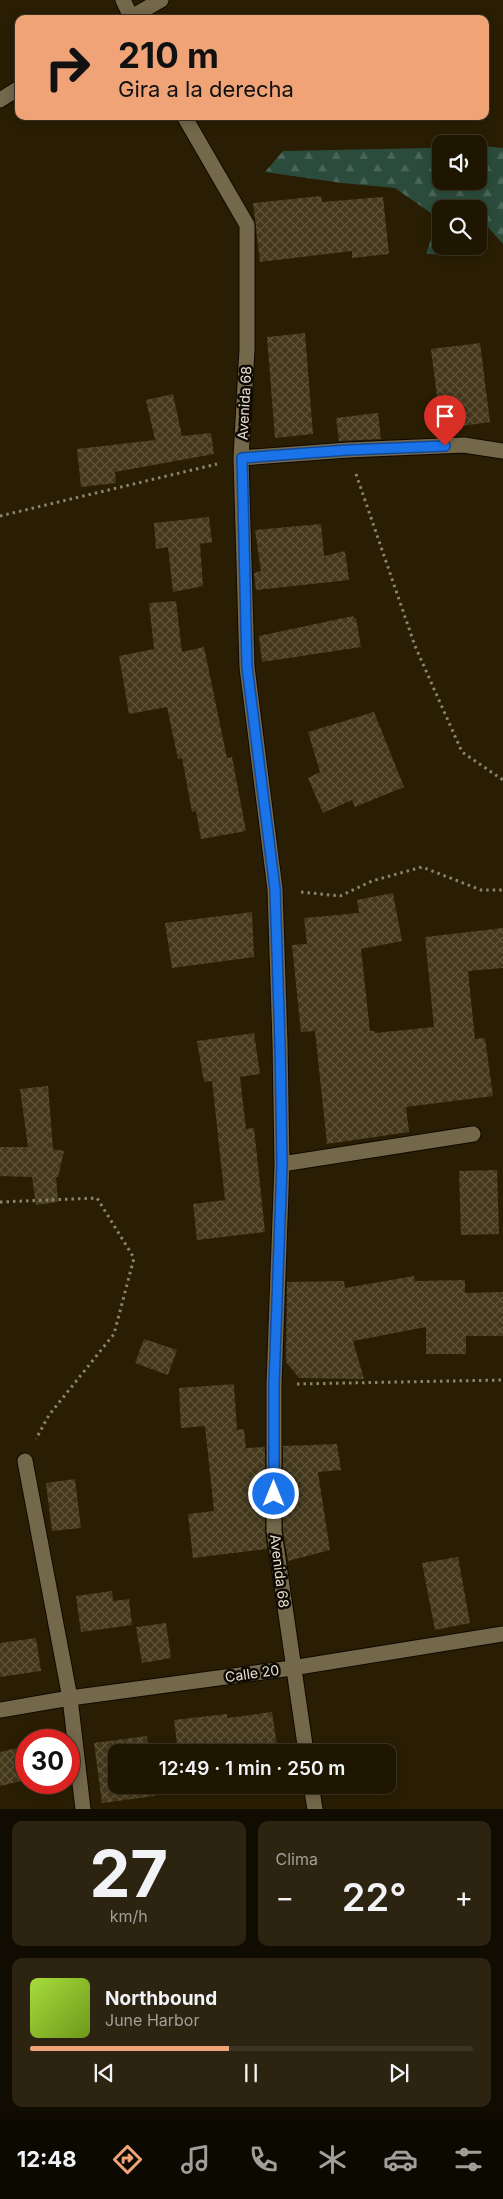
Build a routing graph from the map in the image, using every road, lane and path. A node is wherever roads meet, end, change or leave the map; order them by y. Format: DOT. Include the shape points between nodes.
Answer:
graph roads {
  1 [pos="122,0"];
  2 [pos="161,0"];
  3 [pos="129,15"];
  4 [pos="135,15"];
  5 [pos="15,91"];
  6 [pos="0,100"];
  7 [pos="186,120"];
  8 [pos="348,450"];
  9 [pos="503,451"];
  10 [pos="242,458"];
  11 [pos="0,516"];
  12 [pos="503,780"];
  13 [pos="275,889"];
  14 [pos="503,890"];
  15 [pos="473,1134"];
  16 [pos="282,1164"];
  17 [pos="0,1202"];
  18 [pos="503,1380"];
  19 [pos="274,1384"];
  20 [pos="25,1460"];
  21 [pos="503,1634"];
  22 [pos="292,1668"];
  23 [pos="70,1698"];
  24 [pos="0,1710"];
  25 [pos="305,1744"];
  26 [pos="313,1794"];
  27 [pos="83,1809"];
  28 [pos="315,1809"];
  1 -- 3 [label="street"];
  2 -- 4 [label="street"];
  5 -- 6 [label="street"];
  7 -- 10 [label="street, Avenida 68" via="247,225 247,349"];
  8 -- 9 [label="street" via="464,446"];
  8 -- 10 [label="street"];
  8 -- 12 [label="path" via="415,646 462,752"];
  10 -- 11 [label="path"];
  10 -- 13 [label="street, Avenida 68" via="247,667"];
  13 -- 14 [label="path" via="340,896 372,881 422,867 481,890"];
  13 -- 16 [label="street, Avenida 68"];
  15 -- 16 [label="street"];
  16 -- 19 [label="street, Avenida 68"];
  17 -- 20 [label="path" via="97,1198 134,1258 114,1334 49,1415"];
  18 -- 19 [label="path"];
  19 -- 22 [label="street, Avenida 68" via="274,1530"];
  20 -- 23 [label="street"];
  21 -- 22 [label="street, Calle 20"];
  22 -- 23 [label="street, Calle 20"];
  22 -- 25 [label="street, Avenida 68"];
  23 -- 24 [label="street, Calle 20"];
  23 -- 27 [label="street"];
  26 -- 28 [label="street"];
}
